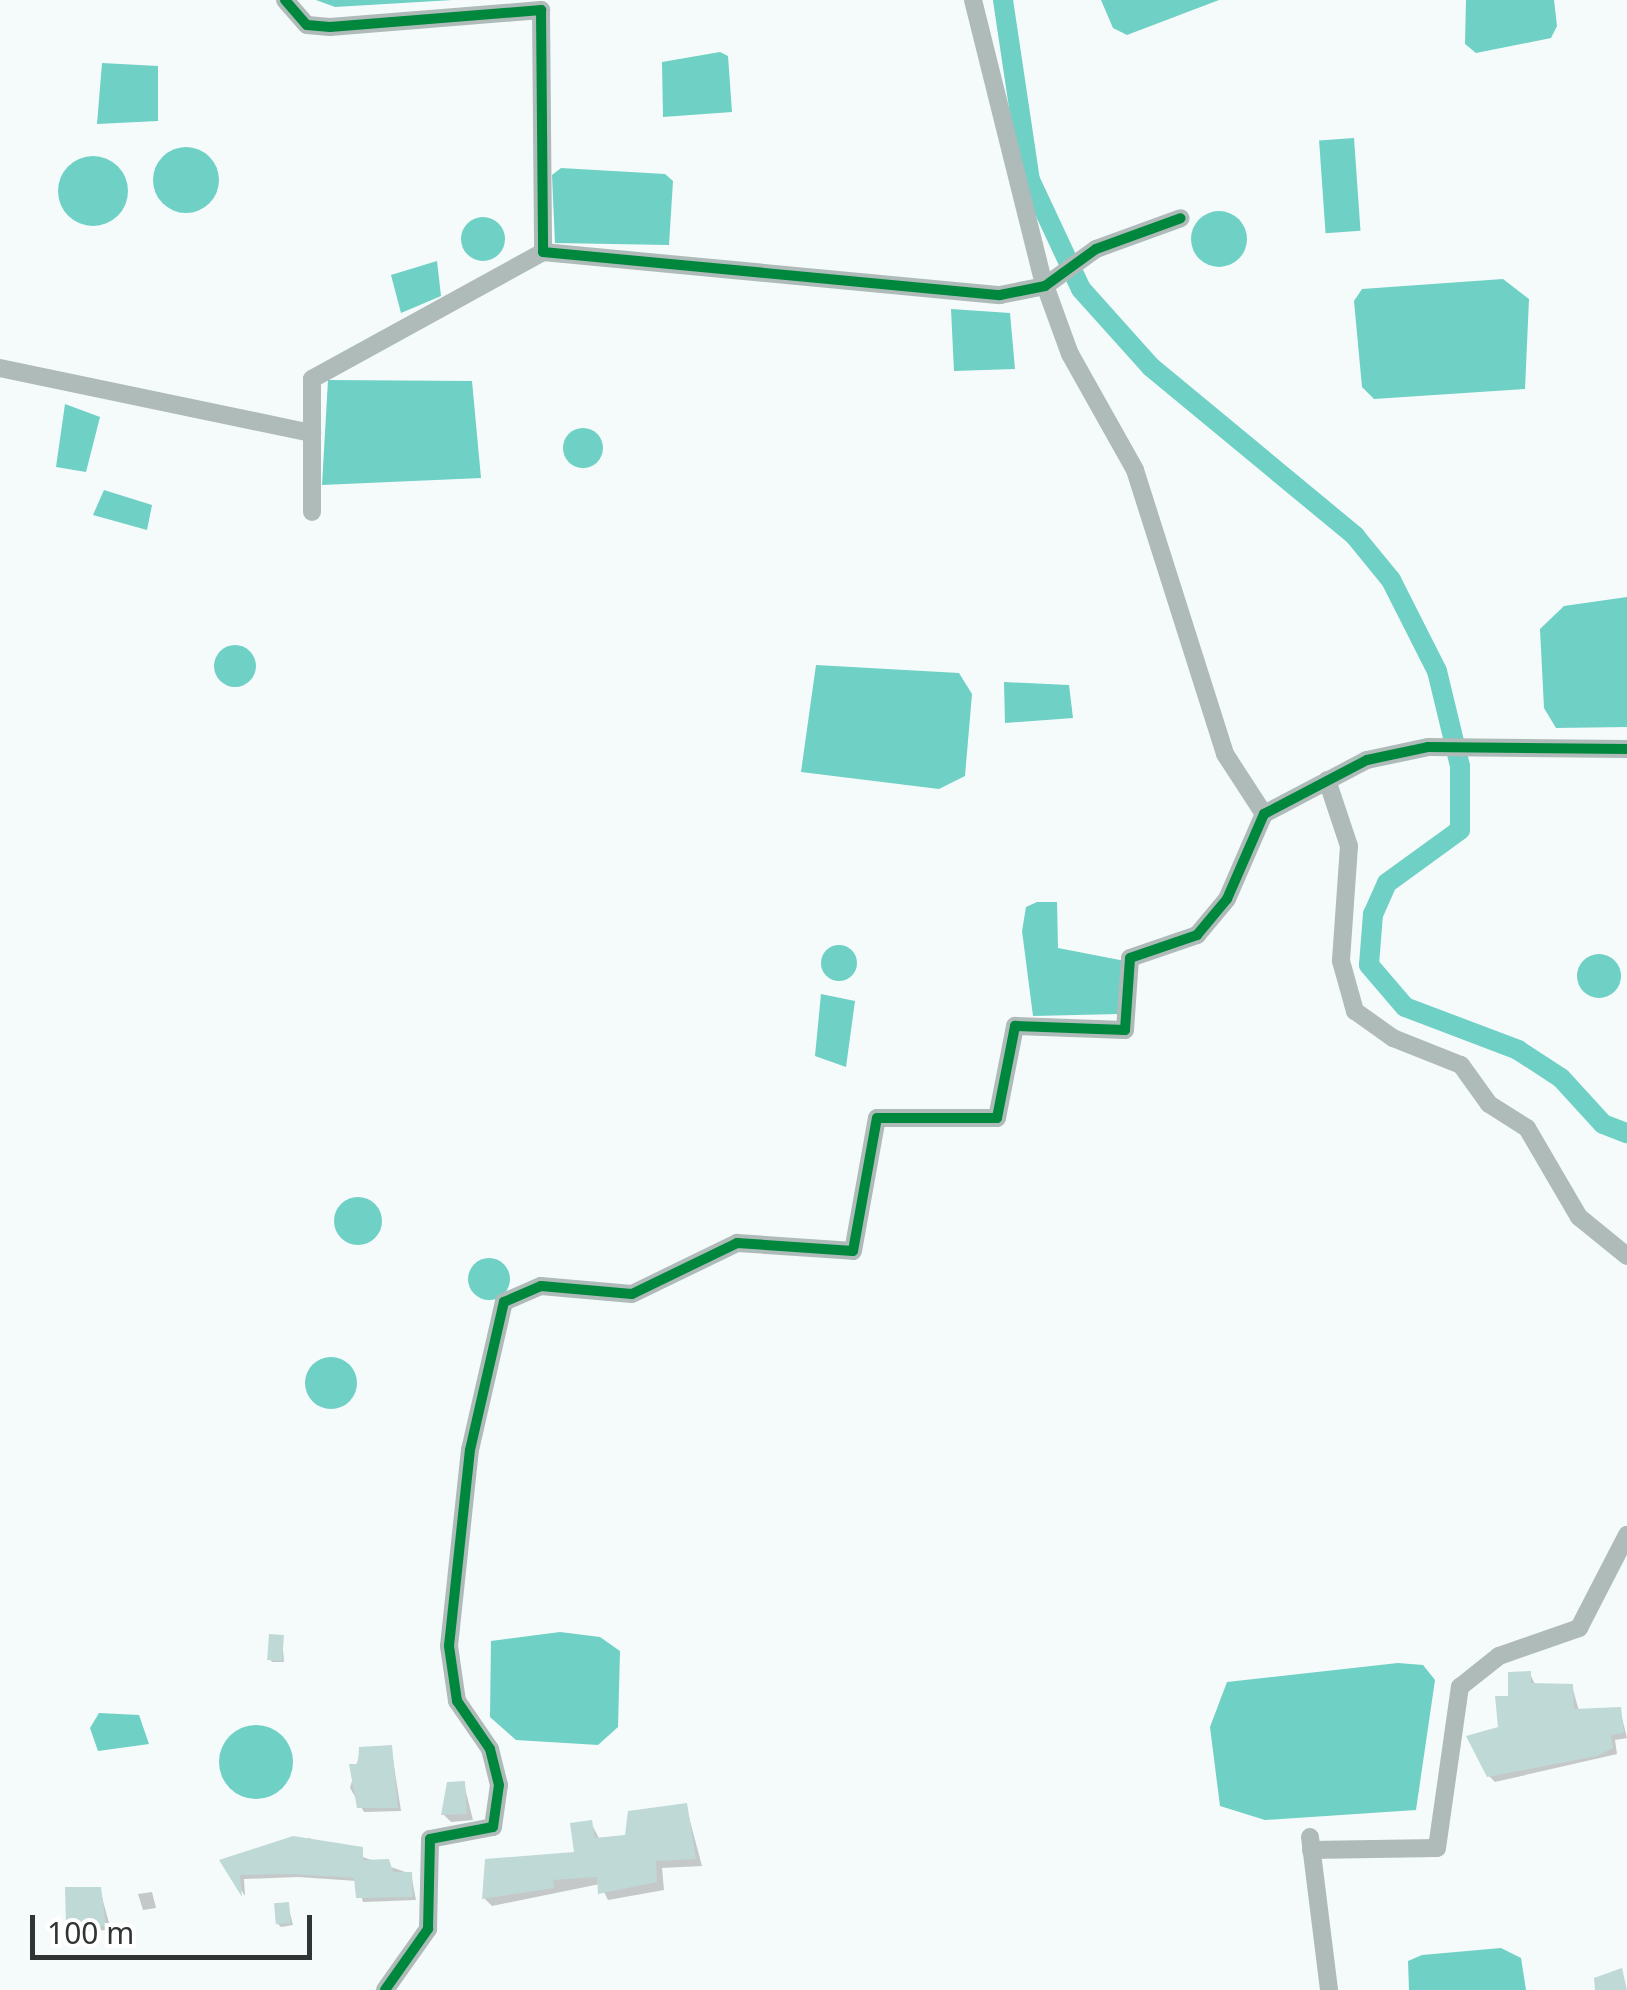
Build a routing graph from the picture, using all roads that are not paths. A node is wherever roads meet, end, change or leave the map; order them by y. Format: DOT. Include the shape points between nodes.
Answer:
graph roads {
  1 [pos="285,0"];
  2 [pos="972,0"];
  3 [pos="1181,218"];
  4 [pos="543,252"];
  5 [pos="1052,283"];
  6 [pos="0,368"];
  7 [pos="312,432"];
  8 [pos="312,512"];
  9 [pos="1627,749"];
  10 [pos="1327,780"];
  11 [pos="1264,814"];
  12 [pos="1627,1256"];
  13 [pos="1627,1536"];
  14 [pos="385,1990"];
  15 [pos="1329,1990"];
  1 -- 4 [label="street" via="306,25 330,27 541,10"];
  2 -- 5 [label="street"];
  3 -- 5 [label="street" via="1084,258"];
  4 -- 5 [label="street" via="970,295"];
  4 -- 7 [label="street" via="312,379"];
  5 -- 11 [label="street" via="1070,354 1136,470 1226,754"];
  6 -- 7 [label="street"];
  7 -- 8 [label="street"];
  9 -- 10 [label="street" via="1479,742 1428,747"];
  10 -- 11 [label="street"];
  10 -- 12 [label="street" via="1350,846 1341,961 1354,1011 1393,1038 1461,1064 1489,1104 1527,1128 1579,1218"];
  11 -- 14 [label="street" via="1227,899 1196,935 1130,958 1125,1030 1015,1026 997,1118 877,1118 853,1251 737,1243 632,1294 540,1286 504,1302 470,1450 448,1646 457,1701 490,1749 499,1785 494,1828 430,1839 428,1929"];
  13 -- 15 [label="street" via="1579,1628 1499,1656 1460,1687 1437,1848 1310,1844"];
}
